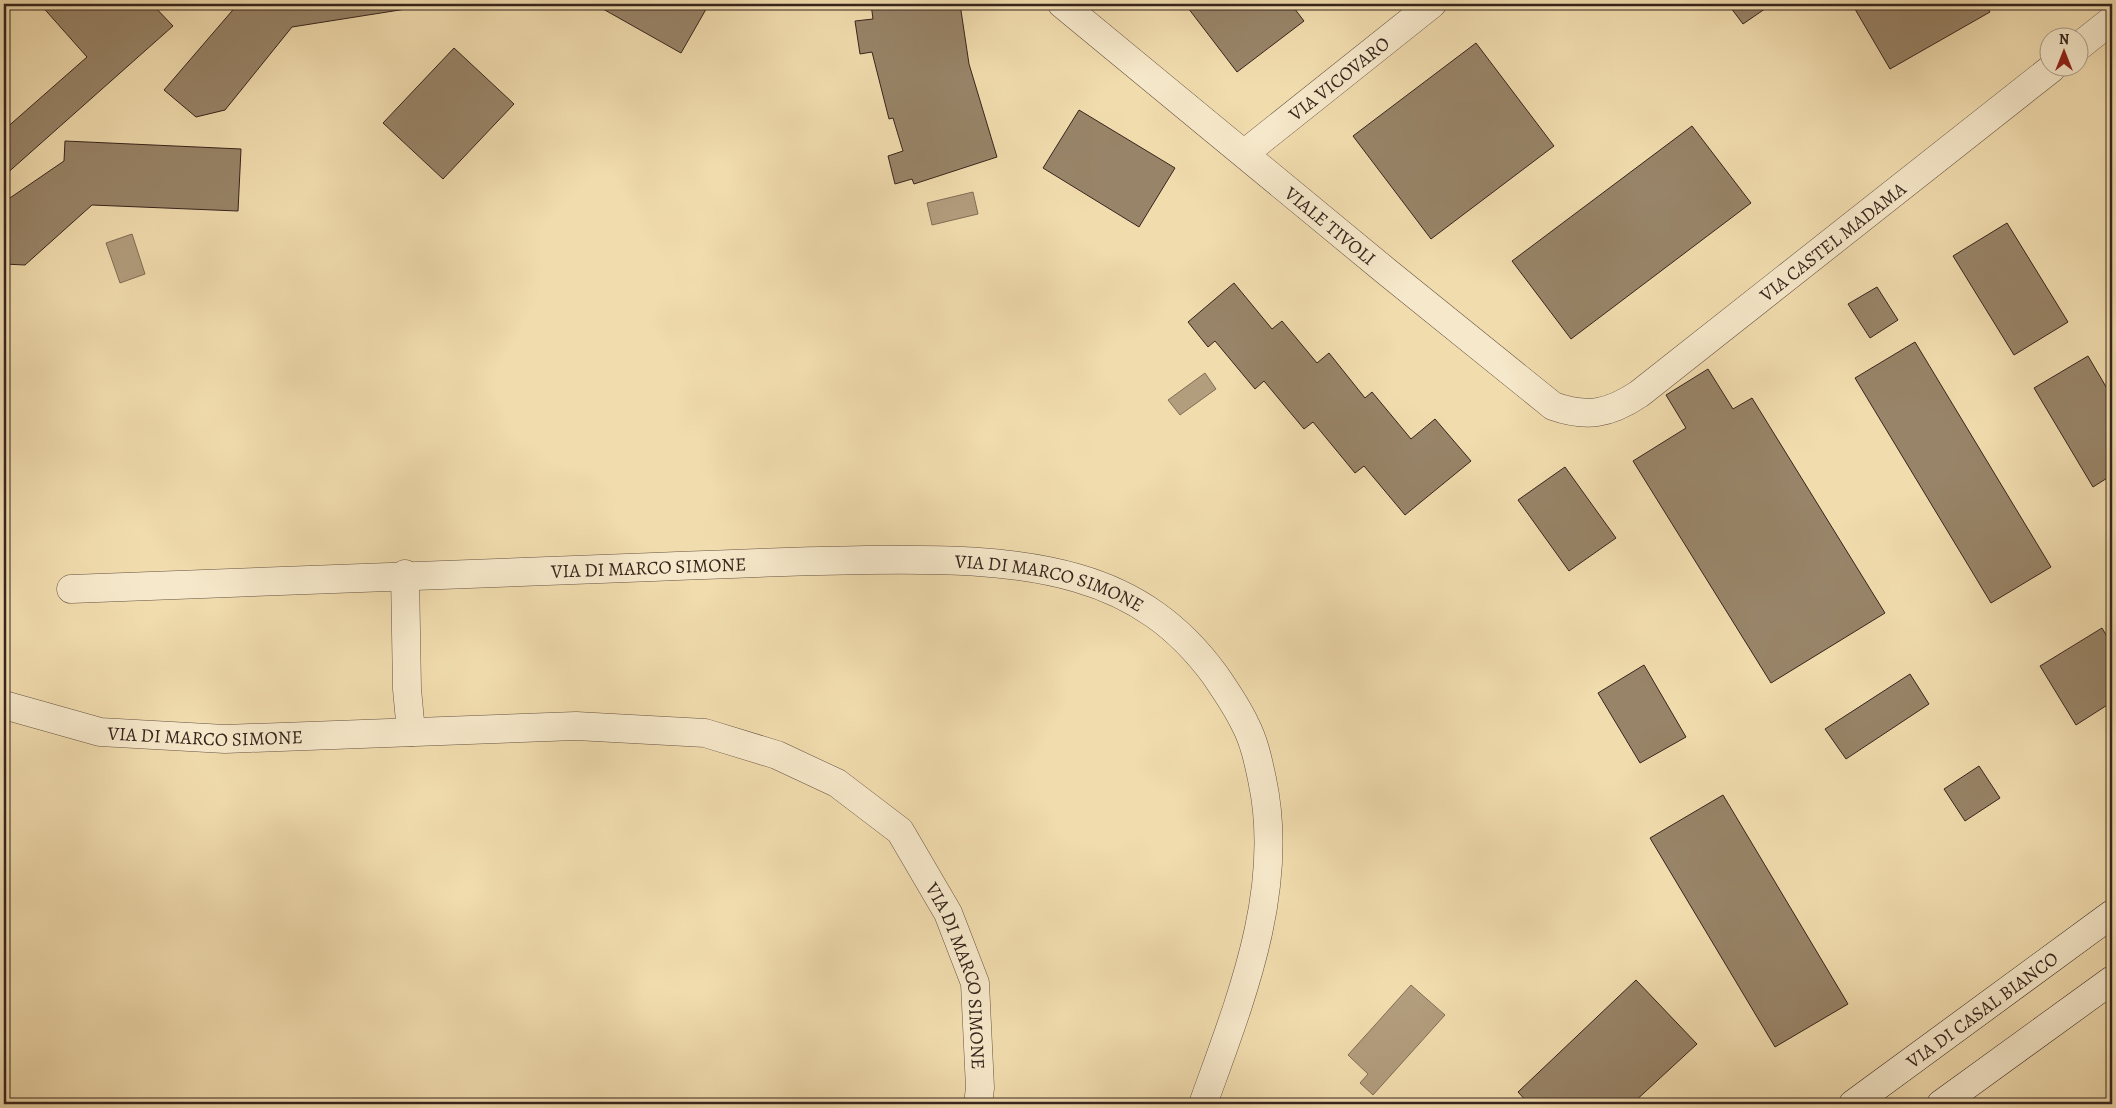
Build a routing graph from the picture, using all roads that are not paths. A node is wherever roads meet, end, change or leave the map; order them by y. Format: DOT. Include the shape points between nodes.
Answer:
graph roads {
  1 [pos="1062,4"];
  2 [pos="1432,4"];
  3 [pos="2112,20"];
  4 [pos="2088,39"];
  5 [pos="2039,78"];
  6 [pos="1245,153"];
  7 [pos="1611,409"];
  8 [pos="405,574"];
  9 [pos="71,589"];
  10 [pos="4,705"];
  11 [pos="411,732"];
  12 [pos="2112,914"];
  13 [pos="2112,980"];
  14 [pos="978,1104"];
  15 [pos="1203,1104"];
  16 [pos="1853,1104"];
  17 [pos="1941,1104"];
  1 -- 6 [label="street, VIALE TIVOLI"];
  2 -- 6 [label="street, VIA VICOVARO"];
  3 -- 4 [label="street"];
  5 -- 7 [label="street, VIA CASTEL MADAMA" via="1639,394"];
  6 -- 7 [label="street, VIALE TIVOLI" via="1553,406 1584,414"];
  8 -- 9 [label="street, VIA DI MARCO SIMONE"];
  8 -- 11 [label="street"];
  8 -- 15 [label="street, VIA DI MARCO SIMONE" via="799,561 941,560 1056,573 1117,592 1144,607 1172,626 1191,646 1233,701 1257,754 1270,836 1259,928 1227,1038"];
  10 -- 11 [label="street, VIA DI MARCO SIMONE" via="100,732 225,739"];
  11 -- 14 [label="street, VIA DI MARCO SIMONE" via="576,726 705,733 777,755 837,783 900,831 948,913 975,983"];
  12 -- 16 [label="street, VIA DI CASAL BIANCO"];
  13 -- 17 [label="street"];
}
